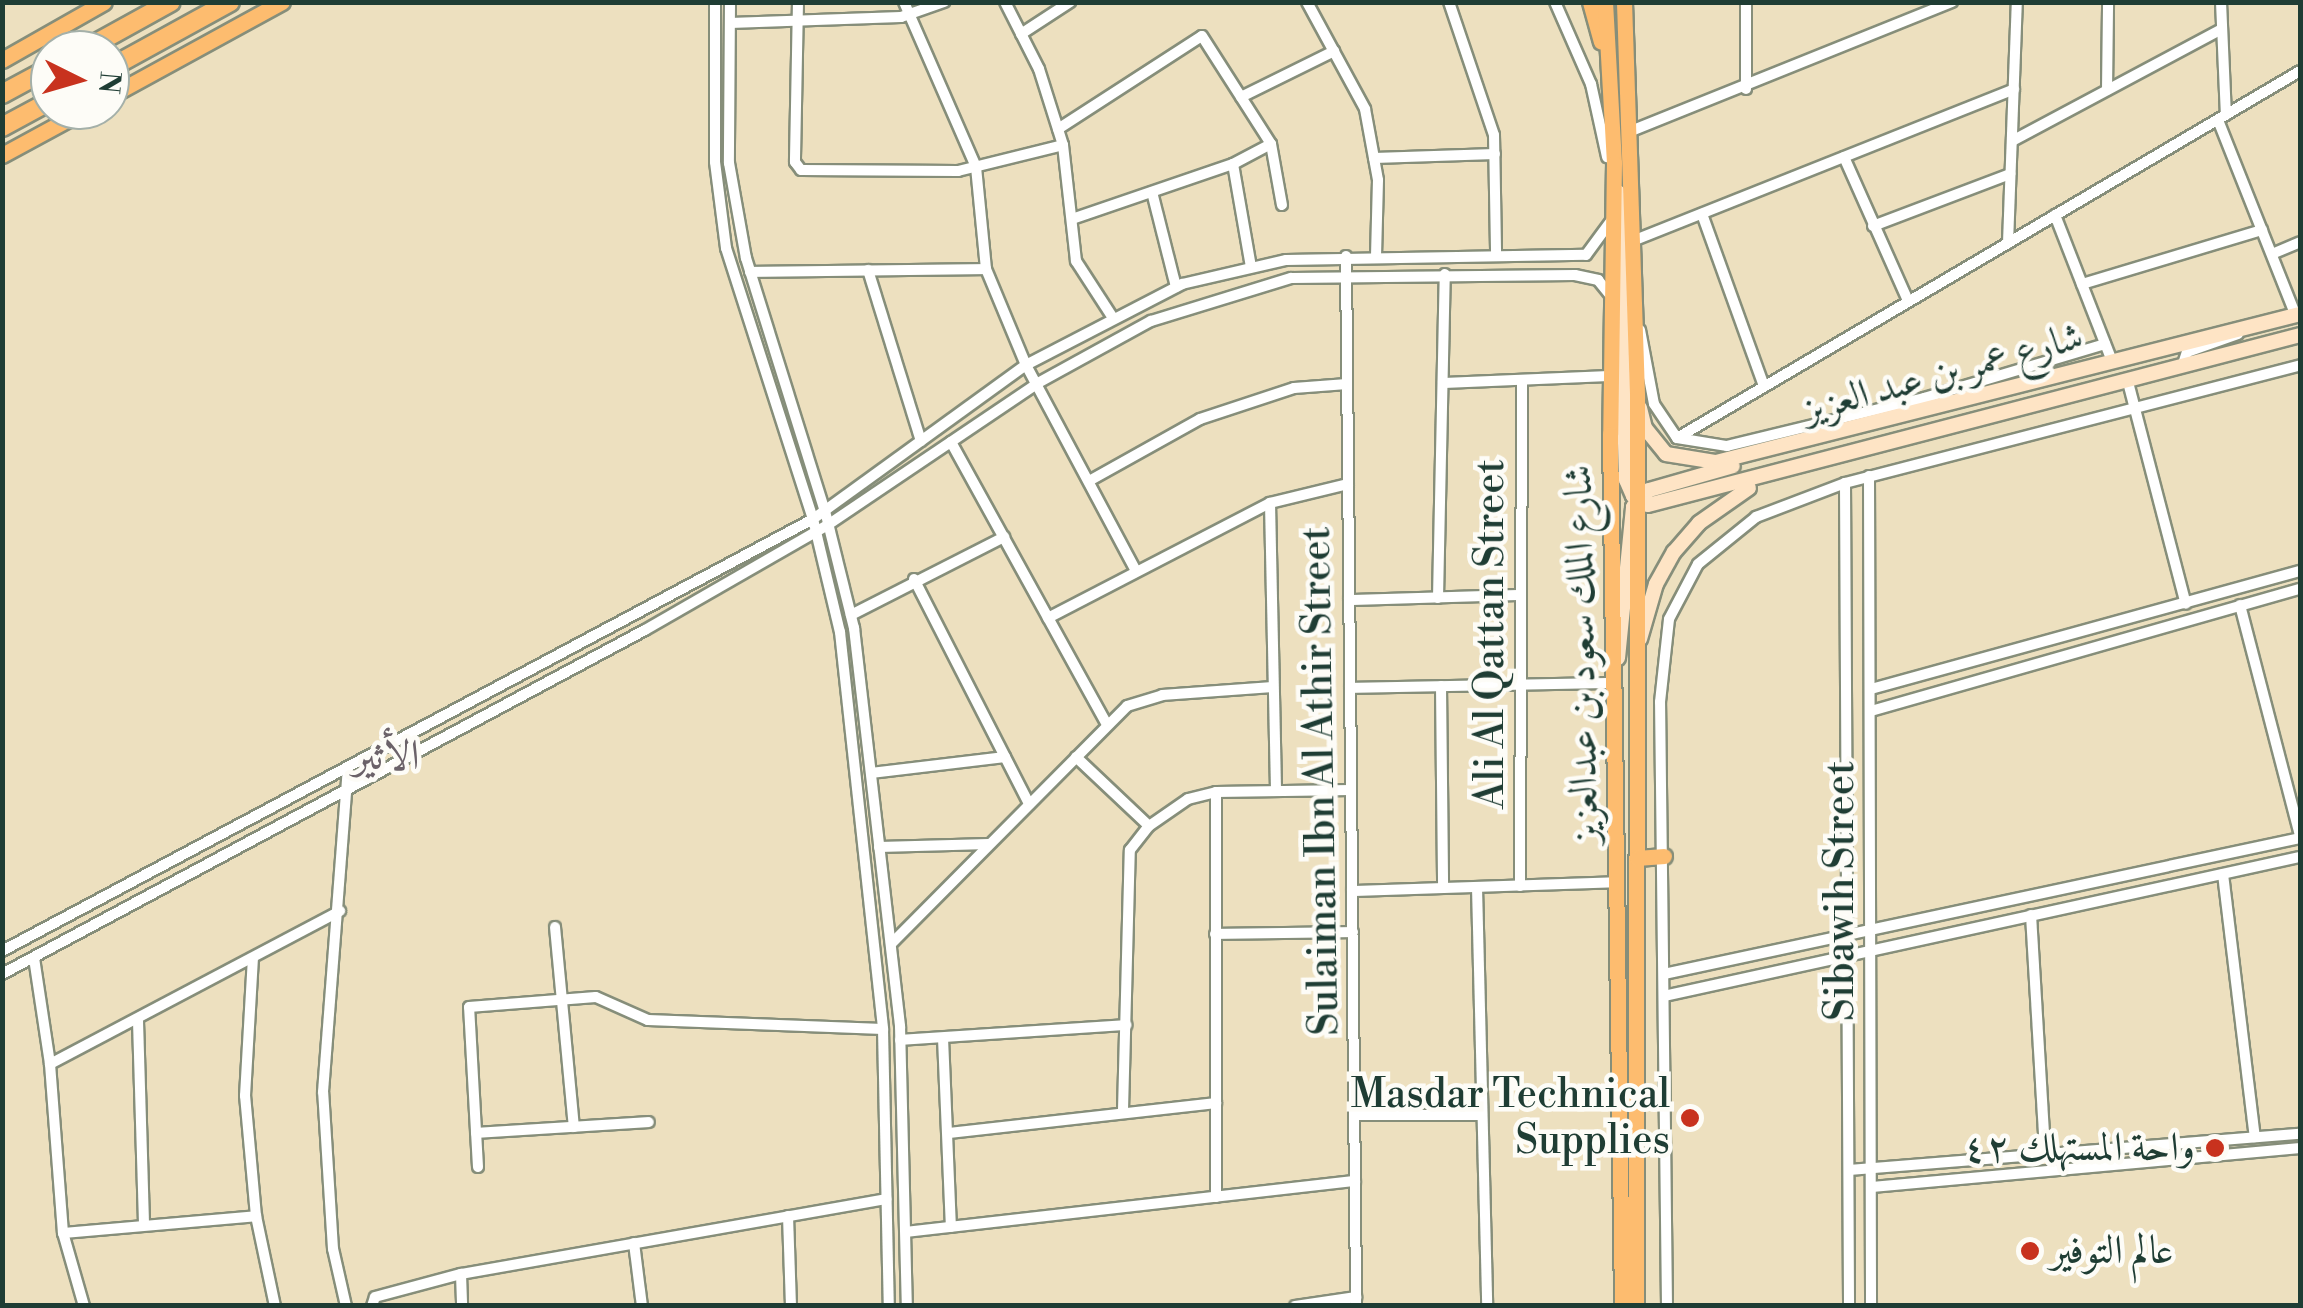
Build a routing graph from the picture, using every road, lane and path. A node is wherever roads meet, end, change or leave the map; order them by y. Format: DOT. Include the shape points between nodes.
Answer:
graph roads {
  1 [pos="104,2"];
  2 [pos="170,2"];
  3 [pos="230,2"];
  4 [pos="282,2"];
  5 [pos="715,2"];
  6 [pos="730,2"];
  7 [pos="798,2"];
  8 [pos="904,2"];
  9 [pos="944,2"];
  10 [pos="1005,2"];
  11 [pos="1070,2"];
  12 [pos="1308,2"];
  13 [pos="1449,2"];
  14 [pos="1556,2"];
  15 [pos="1590,2"];
  16 [pos="1605,2"];
  17 [pos="1626,2"];
  18 [pos="1746,2"];
  19 [pos="1922,2"];
  20 [pos="1952,2"];
  21 [pos="2017,2"];
  22 [pos="2108,2"];
  23 [pos="2221,2"];
  24 [pos="82,8"];
  25 [pos="907,15"];
  26 [pos="1922,15"];
  27 [pos="799,20"];
  28 [pos="730,23"];
  29 [pos="120,30"];
  30 [pos="2220,30"];
  31 [pos="1020,34"];
  32 [pos="1334,51"];
  33 [pos="130,57"];
  34 [pos="2,60"];
  35 [pos="2300,71"];
  36 [pos="30,79"];
  37 [pos="130,85"];
  38 [pos="2014,89"];
  39 [pos="1746,90"];
  40 [pos="2107,90"];
  41 [pos="2,94"];
  42 [pos="1241,98"];
  43 [pos="30,112"];
  44 [pos="2222,117"];
  45 [pos="1612,122"];
  46 [pos="2,127"];
  47 [pos="48,130"];
  48 [pos="1058,130"];
  49 [pos="1631,131"];
  50 [pos="2012,141"];
  51 [pos="1270,144"];
  52 [pos="1062,145"];
  53 [pos="1495,154"];
  54 [pos="2,155"];
  55 [pos="1844,157"];
  56 [pos="1374,158"];
  57 [pos="1614,163"];
  58 [pos="1233,164"];
  59 [pos="976,167"];
  60 [pos="2010,174"];
  61 [pos="1152,192"];
  62 [pos="1612,200"];
  63 [pos="1282,205"];
  64 [pos="1702,214"];
  65 [pos="2055,215"];
  66 [pos="1072,218"];
  67 [pos="1611,220"];
  68 [pos="1873,226"];
  69 [pos="2262,230"];
  70 [pos="1635,240"];
  71 [pos="2300,242"];
  72 [pos="2008,243"];
  73 [pos="2272,254"];
  74 [pos="1496,255"];
  75 [pos="1346,256"];
  76 [pos="1376,256"];
  77 [pos="1576,256"];
  78 [pos="1251,267"];
  79 [pos="986,269"];
  80 [pos="868,270"];
  81 [pos="750,272"];
  82 [pos="1445,274"];
  83 [pos="1576,276"];
  84 [pos="1346,279"];
  85 [pos="2082,284"];
  86 [pos="1176,287"];
  87 [pos="1610,295"];
  88 [pos="1908,302"];
  89 [pos="2298,315"];
  90 [pos="1636,317"];
  91 [pos="1113,318"];
  92 [pos="2258,325"];
  93 [pos="2300,336"];
  94 [pos="2105,344"];
  95 [pos="2112,362"];
  96 [pos="1026,365"];
  97 [pos="2300,365"];
  98 [pos="2182,368"];
  99 [pos="1610,376"];
  100 [pos="1993,378"];
  101 [pos="1442,382"];
  102 [pos="1522,382"];
  103 [pos="2128,382"];
  104 [pos="1038,383"];
  105 [pos="1347,384"];
  106 [pos="1764,386"];
  107 [pos="1637,396"];
  108 [pos="1980,397"];
  109 [pos="2135,410"];
  110 [pos="1677,438"];
  111 [pos="922,441"];
  112 [pos="951,442"];
  113 [pos="1776,450"];
  114 [pos="1782,474"];
  115 [pos="1870,476"];
  116 [pos="1089,481"];
  117 [pos="1846,483"];
  118 [pos="1348,484"];
  119 [pos="1638,501"];
  120 [pos="1270,503"];
  121 [pos="825,511"];
  122 [pos="812,519"];
  123 [pos="829,524"];
  124 [pos="815,532"];
  125 [pos="1004,537"];
  126 [pos="1136,570"];
  127 [pos="2300,570"];
  128 [pos="914,579"];
  129 [pos="2300,589"];
  130 [pos="1521,595"];
  131 [pos="1438,598"];
  132 [pos="1349,600"];
  133 [pos="2186,604"];
  134 [pos="2240,606"];
  135 [pos="851,615"];
  136 [pos="1048,618"];
  137 [pos="1615,683"];
  138 [pos="1632,684"];
  139 [pos="1520,685"];
  140 [pos="1442,686"];
  141 [pos="1272,687"];
  142 [pos="1350,688"];
  143 [pos="1870,689"];
  144 [pos="1894,704"];
  145 [pos="1871,711"];
  146 [pos="1108,725"];
  147 [pos="1076,756"];
  148 [pos="1005,757"];
  149 [pos="348,769"];
  150 [pos="870,773"];
  151 [pos="1276,790"];
  152 [pos="1351,790"];
  153 [pos="351,792"];
  154 [pos="1216,792"];
  155 [pos="1030,804"];
  156 [pos="1149,826"];
  157 [pos="2300,836"];
  158 [pos="990,844"];
  159 [pos="879,847"];
  160 [pos="1664,856"];
  161 [pos="1637,858"];
  162 [pos="2300,858"];
  163 [pos="2223,874"];
  164 [pos="1618,882"];
  165 [pos="1520,886"];
  166 [pos="1477,887"];
  167 [pos="1444,888"];
  168 [pos="1352,891"];
  169 [pos="340,910"];
  170 [pos="2031,914"];
  171 [pos="555,927"];
  172 [pos="1872,931"];
  173 [pos="1353,932"];
  174 [pos="1216,934"];
  175 [pos="1850,936"];
  176 [pos="890,944"];
  177 [pos="1871,950"];
  178 [pos="2,952"];
  179 [pos="1850,955"];
  180 [pos="34,958"];
  181 [pos="253,958"];
  182 [pos="2,974"];
  183 [pos="1664,974"];
  184 [pos="1664,996"];
  185 [pos="565,999"];
  186 [pos="138,1021"];
  187 [pos="1127,1026"];
  188 [pos="883,1029"];
  189 [pos="943,1038"];
  190 [pos="900,1040"];
  191 [pos="1850,1044"];
  192 [pos="1872,1044"];
  193 [pos="50,1064"];
  194 [pos="1216,1104"];
  195 [pos="1123,1110"];
  196 [pos="1354,1115"];
  197 [pos="1482,1115"];
  198 [pos="649,1122"];
  199 [pos="574,1127"];
  200 [pos="476,1133"];
  201 [pos="949,1133"];
  202 [pos="2300,1134"];
  203 [pos="2255,1137"];
  204 [pos="2300,1148"];
  205 [pos="2045,1154"];
  206 [pos="478,1166"];
  207 [pos="1872,1168"];
  208 [pos="1850,1170"];
  209 [pos="1355,1181"];
  210 [pos="1872,1187"];
  211 [pos="1216,1197"];
  212 [pos="886,1199"];
  213 [pos="256,1216"];
  214 [pos="788,1216"];
  215 [pos="144,1225"];
  216 [pos="951,1227"];
  217 [pos="62,1232"];
  218 [pos="906,1232"];
  219 [pos="634,1243"];
  220 [pos="461,1274"];
  221 [pos="1356,1301"];
  222 [pos="370,1305"];
  223 [pos="84,1306"];
  224 [pos="275,1306"];
  225 [pos="346,1306"];
  226 [pos="462,1306"];
  227 [pos="642,1306"];
  228 [pos="791,1306"];
  229 [pos="889,1306"];
  230 [pos="907,1306"];
  231 [pos="1295,1306"];
  232 [pos="1487,1306"];
  233 [pos="1622,1306"];
  234 [pos="1636,1306"];
  235 [pos="1666,1306"];
  236 [pos="1849,1306"];
  237 [pos="1870,1306"];
  1 -- 24 [label="main road"];
  2 -- 29 [label="highway"];
  3 -- 33 [label="highway"];
  4 -- 37 [label="main road"];
  5 -- 122 [label="street" via="714,162 726,248"];
  6 -- 28 [label="street"];
  7 -- 27 [label="street"];
  8 -- 25 [label="street"];
  9 -- 25 [label="street"];
  10 -- 31 [label="street"];
  11 -- 31 [label="street"];
  12 -- 32 [label="street"];
  13 -- 53 [label="street" via="1477,71"];
  14 -- 62 [label="street" via="1590,84"];
  15 -- 45 [label="main road"];
  16 -- 45 [label="main road, شارع الملك سعود بن عبدالعزيز"];
  17 -- 49 [label="main road, شارع الملك سعود بن عبدالعزيز"];
  18 -- 39 [label="street"];
  19 -- 26 [label="street"];
  20 -- 26 [label="street"];
  21 -- 38 [label="street"];
  22 -- 40 [label="street"];
  23 -- 30 [label="street"];
  24 -- 34 [label="main road"];
  25 -- 27 [label="street"];
  25 -- 59 [label="street"];
  26 -- 39 [label="street"];
  27 -- 28 [label="street"];
  27 -- 59 [label="street" via="795,162 801,170"];
  28 -- 81 [label="street" via="729,163"];
  30 -- 40 [label="street"];
  30 -- 44 [label="street"];
  31 -- 48 [label="street"];
  32 -- 42 [label="street"];
  32 -- 56 [label="street" via="1365,109"];
  35 -- 44 [label="street"];
  36 -- 41 [label="highway"];
  38 -- 50 [label="street"];
  38 -- 55 [label="street"];
  39 -- 49 [label="street"];
  40 -- 50 [label="street"];
  42 -- 48 [label="street" via="1202,36"];
  42 -- 51 [label="street"];
  43 -- 46 [label="highway"];
  44 -- 65 [label="street"];
  44 -- 69 [label="street"];
  45 -- 57 [label="main road, شارع الملك سعود بن عبدالعزيز"];
  47 -- 54 [label="main road"];
  48 -- 52 [label="street"];
  49 -- 70 [label="main road, شارع الملك سعود بن عبدالعزيز"];
  50 -- 60 [label="street"];
  51 -- 58 [label="street"];
  51 -- 63 [label="street"];
  52 -- 59 [label="street"];
  52 -- 66 [label="street"];
  53 -- 56 [label="street"];
  53 -- 74 [label="street"];
  55 -- 64 [label="street"];
  55 -- 68 [label="street"];
  56 -- 76 [label="street"];
  57 -- 62 [label="main road, شارع الملك سعود بن عبدالعزيز"];
  57 -- 119 [label="main road" via="1624,225 1626,480"];
  58 -- 61 [label="street"];
  58 -- 78 [label="street"];
  59 -- 79 [label="street"];
  60 -- 68 [label="street"];
  60 -- 72 [label="street"];
  61 -- 66 [label="street"];
  61 -- 86 [label="street"];
  62 -- 67 [label="main road, شارع الملك سعود بن عبدالعزيز"];
  64 -- 70 [label="street"];
  64 -- 106 [label="street"];
  65 -- 72 [label="street"];
  65 -- 85 [label="street"];
  66 -- 91 [label="street" via="1076,261"];
  67 -- 77 [label="street" via="1592,252"];
  67 -- 87 [label="main road, شارع الملك سعود بن عبدالعزيز"];
  68 -- 88 [label="street"];
  69 -- 73 [label="street"];
  69 -- 85 [label="street"];
  70 -- 90 [label="main road, شارع الملك سعود بن عبدالعزيز"];
  71 -- 73 [label="street"];
  72 -- 88 [label="street"];
  73 -- 89 [label="street"];
  74 -- 76 [label="street"];
  74 -- 77 [label="street"];
  75 -- 76 [label="street"];
  75 -- 78 [label="street"];
  75 -- 84 [label="street, Sulaiman Ibn Al Athir Street"];
  77 -- 83 [label="street" via="1583,266"];
  78 -- 86 [label="street"];
  79 -- 80 [label="street"];
  79 -- 96 [label="street"];
  80 -- 81 [label="street"];
  80 -- 111 [label="street"];
  81 -- 121 [label="street"];
  82 -- 83 [label="street"];
  82 -- 84 [label="street"];
  82 -- 101 [label="street"];
  83 -- 87 [label="street" via="1598,280"];
  84 -- 104 [label="street" via="1291,278 1192,304"];
  84 -- 105 [label="street, Sulaiman Ibn Al Athir Street"];
  85 -- 94 [label="street"];
  86 -- 91 [label="street"];
  87 -- 99 [label="main road, شارع الملك سعود بن عبدالعزيز"];
  88 -- 106 [label="street"];
  89 -- 92 [label="main road, شارع عمر بن عبد العزيز"];
  90 -- 107 [label="main road, شارع الملك سعود بن عبدالعزيز"];
  90 -- 110 [label="street" via="1654,404"];
  91 -- 96 [label="street"];
  92 -- 95 [label="main road, شارع عمر بن عبد العزيز"];
  92 -- 98 [label="street" via="2186,352"];
  93 -- 98 [label="main road"];
  94 -- 95 [label="street"];
  94 -- 100 [label="street"];
  95 -- 108 [label="main road, شارع عمر بن عبد العزيز"];
  96 -- 104 [label="street"];
  96 -- 111 [label="street"];
  97 -- 109 [label="street"];
  98 -- 103 [label="main road"];
  99 -- 102 [label="street"];
  99 -- 137 [label="main road, شارع الملك سعود بن عبدالعزيز"];
  100 -- 108 [label="street"];
  100 -- 110 [label="street" via="1726,446"];
  101 -- 102 [label="street"];
  101 -- 131 [label="street"];
  102 -- 130 [label="street, Ali Al Qattan Street"];
  103 -- 109 [label="street"];
  103 -- 114 [label="main road"];
  104 -- 112 [label="street"];
  104 -- 116 [label="street"];
  105 -- 116 [label="street" via="1294,388 1240,404"];
  105 -- 118 [label="street, Sulaiman Ibn Al Athir Street"];
  106 -- 110 [label="street"];
  107 -- 113 [label="main road, شارع عمر بن عبد العزيز" via="1651,439 1676,460 1716,462"];
  107 -- 119 [label="main road, شارع الملك سعود بن عبدالعزيز"];
  108 -- 113 [label="main road, شارع عمر بن عبد العزيز"];
  109 -- 115 [label="street"];
  109 -- 133 [label="street"];
  111 -- 121 [label="street"];
  112 -- 123 [label="street"];
  112 -- 125 [label="street"];
  113 -- 119 [label="main road" via="1654,488"];
  114 -- 119 [label="main road" via="1665,504"];
  114 -- 138 [label="main road" via="1721,504 1674,552 1649,602"];
  115 -- 117 [label="street"];
  115 -- 143 [label="street, Sibawih Street"];
  116 -- 126 [label="street"];
  117 -- 160 [label="street" via="1756,517 1698,564 1669,619 1660,702"];
  117 -- 175 [label="street, Sibawih Street"];
  118 -- 120 [label="street"];
  118 -- 132 [label="street, Sulaiman Ibn Al Athir Street"];
  119 -- 137 [label="main road" via="1626,531"];
  119 -- 138 [label="main road, شارع الملك سعود بن عبدالعزيز"];
  120 -- 126 [label="street"];
  120 -- 141 [label="street"];
  121 -- 122 [label="street"];
  121 -- 123 [label="street"];
  122 -- 124 [label="street"];
  122 -- 149 [label="street"];
  123 -- 124 [label="street"];
  123 -- 135 [label="street"];
  124 -- 153 [label="street"];
  124 -- 188 [label="street" via="840,632"];
  125 -- 128 [label="street"];
  125 -- 136 [label="street"];
  126 -- 136 [label="street"];
  127 -- 133 [label="street"];
  128 -- 135 [label="street"];
  128 -- 148 [label="street"];
  129 -- 134 [label="street"];
  130 -- 131 [label="street"];
  130 -- 139 [label="street, Ali Al Qattan Street"];
  131 -- 132 [label="street"];
  132 -- 142 [label="street, Sulaiman Ibn Al Athir Street"];
  133 -- 143 [label="street"];
  134 -- 144 [label="street"];
  134 -- 157 [label="street"];
  135 -- 150 [label="street"];
  136 -- 146 [label="street"];
  137 -- 139 [label="street"];
  137 -- 164 [label="main road, شارع الملك سعود بن عبدالعزيز"];
  138 -- 161 [label="main road, شارع الملك سعود بن عبدالعزيز"];
  139 -- 140 [label="street"];
  139 -- 165 [label="street, Ali Al Qattan Street"];
  140 -- 142 [label="street"];
  140 -- 167 [label="street"];
  141 -- 146 [label="street" via="1162,695 1126,706"];
  141 -- 151 [label="street"];
  142 -- 152 [label="street, Sulaiman Ibn Al Athir Street"];
  143 -- 144 [label="street"];
  143 -- 145 [label="street, Sibawih Street"];
  144 -- 145 [label="street"];
  145 -- 172 [label="street, Sibawih Street"];
  146 -- 147 [label="street"];
  147 -- 155 [label="street"];
  147 -- 156 [label="street"];
  148 -- 150 [label="street"];
  148 -- 155 [label="street"];
  149 -- 153 [label="street"];
  149 -- 178 [label="street"];
  150 -- 159 [label="street"];
  151 -- 152 [label="street"];
  151 -- 154 [label="street"];
  152 -- 168 [label="street, Sulaiman Ibn Al Athir Street"];
  153 -- 169 [label="street"];
  153 -- 180 [label="street"];
  154 -- 156 [label="street" via="1188,800"];
  154 -- 174 [label="street"];
  155 -- 158 [label="street"];
  156 -- 187 [label="street" via="1130,850"];
  157 -- 172 [label="street"];
  158 -- 159 [label="street"];
  158 -- 176 [label="street"];
  159 -- 176 [label="street"];
  160 -- 161 [label="main road"];
  160 -- 183 [label="street"];
  161 -- 234 [label="main road, شارع الملك سعود بن عبدالعزيز"];
  162 -- 163 [label="street"];
  163 -- 170 [label="street"];
  163 -- 203 [label="street"];
  164 -- 165 [label="street"];
  164 -- 233 [label="main road, شارع الملك سعود بن عبدالعزيز"];
  165 -- 166 [label="street"];
  166 -- 167 [label="street"];
  166 -- 197 [label="street"];
  167 -- 168 [label="street"];
  168 -- 173 [label="street, Sulaiman Ibn Al Athir Street"];
  169 -- 181 [label="street"];
  169 -- 225 [label="street" via="324,1109 333,1249"];
  170 -- 177 [label="street"];
  170 -- 205 [label="street"];
  171 -- 185 [label="street"];
  172 -- 175 [label="street"];
  172 -- 177 [label="street, Sibawih Street"];
  173 -- 174 [label="street"];
  173 -- 196 [label="street, Sulaiman Ibn Al Athir Street"];
  174 -- 194 [label="street"];
  175 -- 179 [label="street, Sibawih Street"];
  175 -- 183 [label="street"];
  176 -- 190 [label="street"];
  177 -- 179 [label="street"];
  177 -- 192 [label="street, Sibawih Street"];
  179 -- 184 [label="street"];
  179 -- 191 [label="street, Sibawih Street"];
  180 -- 182 [label="street"];
  180 -- 193 [label="street"];
  181 -- 186 [label="street"];
  181 -- 213 [label="street" via="246,1096"];
  183 -- 184 [label="street"];
  184 -- 235 [label="street"];
  185 -- 188 [label="street" via="616,1002 648,1020"];
  185 -- 199 [label="street"];
  185 -- 200 [label="street" via="469,1007"];
  186 -- 193 [label="street"];
  186 -- 215 [label="street"];
  187 -- 189 [label="street"];
  187 -- 195 [label="street"];
  188 -- 212 [label="street"];
  189 -- 190 [label="street"];
  189 -- 201 [label="street"];
  190 -- 218 [label="street"];
  191 -- 192 [label="street"];
  191 -- 208 [label="street, Sibawih Street"];
  192 -- 207 [label="street, Sibawih Street"];
  193 -- 217 [label="street"];
  194 -- 195 [label="street"];
  194 -- 211 [label="street"];
  195 -- 201 [label="street"];
  196 -- 197 [label="street"];
  196 -- 209 [label="street, Sulaiman Ibn Al Athir Street"];
  197 -- 232 [label="street"];
  198 -- 199 [label="street"];
  199 -- 200 [label="street"];
  200 -- 206 [label="street"];
  201 -- 216 [label="street"];
  202 -- 203 [label="street"];
  203 -- 205 [label="street"];
  204 -- 210 [label="street"];
  205 -- 207 [label="street"];
  207 -- 208 [label="street"];
  207 -- 210 [label="street, Sibawih Street"];
  208 -- 236 [label="street, Sibawih Street"];
  209 -- 211 [label="street"];
  209 -- 221 [label="street, Sulaiman Ibn Al Athir Street"];
  210 -- 237 [label="street, Sibawih Street"];
  211 -- 216 [label="street"];
  212 -- 214 [label="street"];
  212 -- 229 [label="street"];
  213 -- 215 [label="street"];
  213 -- 224 [label="street"];
  214 -- 219 [label="street"];
  214 -- 228 [label="street"];
  215 -- 217 [label="street"];
  216 -- 218 [label="street"];
  217 -- 223 [label="street"];
  218 -- 230 [label="street"];
  219 -- 220 [label="street"];
  219 -- 227 [label="street"];
  220 -- 222 [label="street" via="375,1298"];
  220 -- 226 [label="street"];
  221 -- 231 [label="street"];
}
